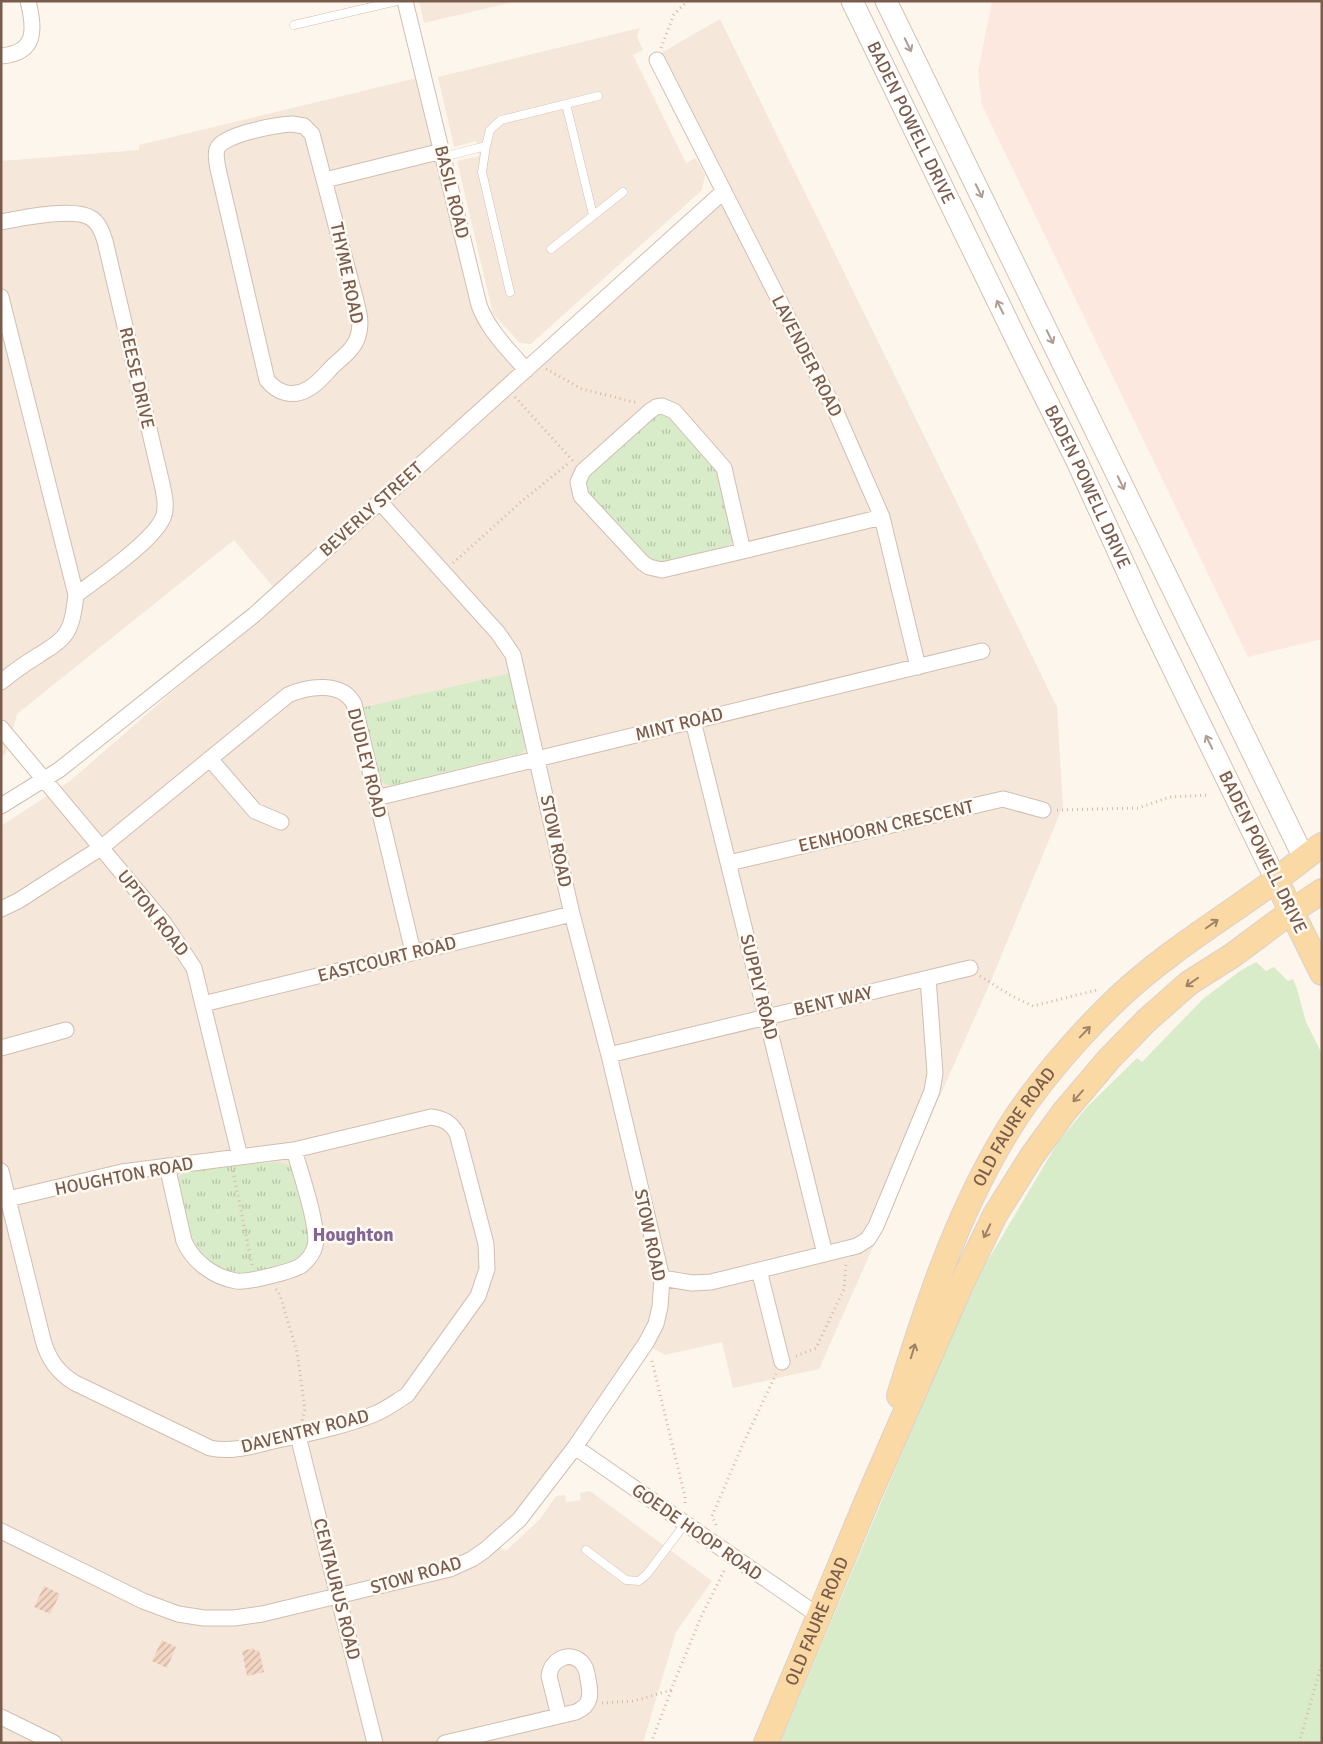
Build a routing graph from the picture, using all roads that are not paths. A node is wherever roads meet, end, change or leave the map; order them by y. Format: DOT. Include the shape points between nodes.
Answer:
graph roads {
  1 [pos="28,1"];
  2 [pos="397,1"];
  3 [pos="405,1"];
  4 [pos="852,1"];
  5 [pos="886,1"];
  6 [pos="294,25"];
  7 [pos="1,56"];
  8 [pos="657,60"];
  9 [pos="598,96"];
  10 [pos="566,104"];
  11 [pos="486,146"];
  12 [pos="442,154"];
  13 [pos="325,180"];
  14 [pos="724,191"];
  15 [pos="623,192"];
  16 [pos="593,215"];
  17 [pos="1,222"];
  18 [pos="551,249"];
  19 [pos="510,292"];
  20 [pos="1,297"];
  21 [pos="531,365"];
  22 [pos="380,502"];
  23 [pos="882,517"];
  24 [pos="743,551"];
  25 [pos="76,595"];
  26 [pos="982,651"];
  27 [pos="918,667"];
  28 [pos="1,682"];
  29 [pos="693,721"];
  30 [pos="1,728"];
  31 [pos="538,758"];
  32 [pos="210,759"];
  33 [pos="45,779"];
  34 [pos="376,798"];
  35 [pos="1,806"];
  36 [pos="1043,810"];
  37 [pos="281,822"];
  38 [pos="102,848"];
  39 [pos="1313,852"];
  40 [pos="728,864"];
  41 [pos="1276,880"];
  42 [pos="1321,892"];
  43 [pos="1,909"];
  44 [pos="1292,911"];
  45 [pos="572,914"];
  46 [pos="413,952"];
  47 [pos="970,968"];
  48 [pos="1322,973"];
  49 [pos="928,978"];
  50 [pos="203,1004"];
  51 [pos="767,1016"];
  52 [pos="66,1030"];
  53 [pos="1,1048"];
  54 [pos="609,1055"];
  55 [pos="294,1150"];
  56 [pos="236,1163"];
  57 [pos="167,1166"];
  58 [pos="1,1170"];
  59 [pos="8,1200"];
  60 [pos="825,1254"];
  61 [pos="759,1270"];
  62 [pos="662,1278"];
  63 [pos="782,1362"];
  64 [pos="298,1436"];
  65 [pos="575,1447"];
  66 [pos="868,1498"];
  67 [pos="686,1524"];
  68 [pos="1,1531"];
  69 [pos="586,1550"];
  70 [pos="339,1596"];
  71 [pos="819,1616"];
  72 [pos="558,1716"];
  73 [pos="1,1717"];
  74 [pos="491,1737"];
  75 [pos="54,1743"];
  76 [pos="375,1743"];
  77 [pos="445,1743"];
  78 [pos="766,1743"];
  1 -- 7 [label="street" via="33,26 30,41 20,52"];
  2 -- 6 [label="lane"];
  3 -- 12 [label="street, BASIL ROAD"];
  41 -- 4 [label="main road, BADEN POWELL DRIVE, one-way" via="1149,619 1076,459"];
  5 -- 39 [label="main road, BADEN POWELL DRIVE, one-way"];
  8 -- 14 [label="street, LAVENDER ROAD"];
  9 -- 10 [label="lane"];
  10 -- 11 [label="lane" via="501,120 490,130"];
  10 -- 16 [label="lane"];
  11 -- 12 [label="lane"];
  11 -- 19 [label="lane" via="482,172"];
  12 -- 13 [label="street"];
  12 -- 21 [label="street, BASIL ROAD" via="484,318 492,330"];
  13 -- 13 [label="street, THYME ROAD" via="361,326 351,350 308,389 284,393 268,380 218,169 217,150 225,140 254,131 292,124 304,126 312,134"];
  14 -- 21 [label="street, BEVERLY STREET"];
  14 -- 23 [label="street, LAVENDER ROAD" via="836,412"];
  15 -- 16 [label="lane"];
  16 -- 18 [label="lane"];
  17 -- 25 [label="street, REESE DRIVE" via="70,212 83,214 98,224 105,241 162,484 165,509 159,525 139,546"];
  20 -- 25 [label="street"];
  21 -- 22 [label="street, BEVERLY STREET"];
  22 -- 31 [label="street, STOW ROAD" via="498,632 513,655"];
  22 -- 33 [label="street, BEVERLY STREET" via="254,615"];
  23 -- 24 [label="street"];
  23 -- 27 [label="street, LAVENDER ROAD"];
  24 -- 24 [label="street" via="669,569 655,569 643,563 581,496 578,482 583,471 656,407 674,411 724,468"];
  25 -- 28 [label="street" via="70,627 58,643"];
  26 -- 27 [label="street, MINT ROAD"];
  27 -- 29 [label="street, MINT ROAD"];
  29 -- 31 [label="street, MINT ROAD"];
  29 -- 40 [label="street, SUPPLY ROAD"];
  30 -- 33 [label="street, UPTON ROAD"];
  31 -- 34 [label="street, MINT ROAD"];
  31 -- 45 [label="street, STOW ROAD"];
  32 -- 34 [label="street, DUDLEY ROAD" via="288,695 310,688 334,689 347,695 354,704"];
  32 -- 37 [label="street" via="256,811"];
  32 -- 38 [label="street, DUDLEY ROAD"];
  33 -- 35 [label="street, BEVERLY STREET"];
  33 -- 38 [label="street, UPTON ROAD"];
  34 -- 46 [label="street, DUDLEY ROAD"];
  36 -- 40 [label="street, EENHOORN CRESCENT" via="1003,800"];
  38 -- 43 [label="street"];
  38 -- 50 [label="street, UPTON ROAD" via="184,951 194,968"];
  39 -- 41 [label="main road, OLD FAURE ROAD"];
  39 -- 42 [label="main road, BADEN POWELL DRIVE"];
  40 -- 51 [label="street, SUPPLY ROAD"];
  41 -- 44 [label="main road, BADEN POWELL DRIVE"];
  66 -- 41 [label="main road, OLD FAURE ROAD, one-way" via="938,1279 968,1204 1002,1140 1078,1039 1119,997 1169,954"];
  42 -- 44 [label="main road, OLD FAURE ROAD"];
  44 -- 48 [label="main road, BADEN POWELL DRIVE"];
  44 -- 66 [label="main road, OLD FAURE ROAD, one-way" via="1189,983 1147,1020 1064,1112 1032,1156 996,1215 961,1285"];
  45 -- 46 [label="street, EASTCOURT ROAD"];
  45 -- 54 [label="street, STOW ROAD"];
  46 -- 50 [label="street, EASTCOURT ROAD"];
  47 -- 49 [label="street, BENT WAY"];
  49 -- 51 [label="street, BENT WAY"];
  49 -- 60 [label="street" via="935,1073 932,1091 873,1233 863,1243"];
  50 -- 56 [label="street, UPTON ROAD"];
  51 -- 54 [label="street, BENT WAY"];
  51 -- 60 [label="street, SUPPLY ROAD"];
  52 -- 53 [label="street"];
  54 -- 62 [label="street, STOW ROAD"];
  55 -- 56 [label="street, DAVENTRY ROAD"];
  55 -- 57 [label="street" via="316,1232 315,1247 308,1260 297,1268 260,1274 242,1282 209,1270 194,1258 184,1242"];
  55 -- 64 [label="street, DAVENTRY ROAD" via="431,1117 451,1123 457,1133 487,1257 487,1269 478,1296 406,1395 378,1412"];
  56 -- 57 [label="street, HOUGHTON ROAD"];
  57 -- 59 [label="street, HOUGHTON ROAD" via="122,1172"];
  58 -- 59 [label="street, DAVENTRY ROAD"];
  59 -- 64 [label="street, DAVENTRY ROAD" via="45,1349 55,1366 68,1378 210,1448 239,1449"];
  60 -- 61 [label="street"];
  61 -- 62 [label="street" via="711,1282 692,1283"];
  61 -- 63 [label="street"];
  62 -- 65 [label="street, STOW ROAD" via="656,1324"];
  64 -- 70 [label="street, CENTAURUS ROAD"];
  65 -- 67 [label="street, GOEDE HOOP ROAD"];
  65 -- 70 [label="street, STOW ROAD" via="519,1520 472,1559 429,1575"];
  66 -- 71 [label="main road, OLD FAURE ROAD"];
  67 -- 69 [label="lane" via="639,1581 626,1580"];
  67 -- 71 [label="street, GOEDE HOOP ROAD"];
  68 -- 70 [label="street, STOW ROAD" via="143,1601 178,1614 234,1618"];
  70 -- 76 [label="street, CENTAURUS ROAD"];
  71 -- 78 [label="main road, OLD FAURE ROAD"];
  72 -- 74 [label="street"];
  73 -- 75 [label="street"];
  74 -- 77 [label="street"];
}
